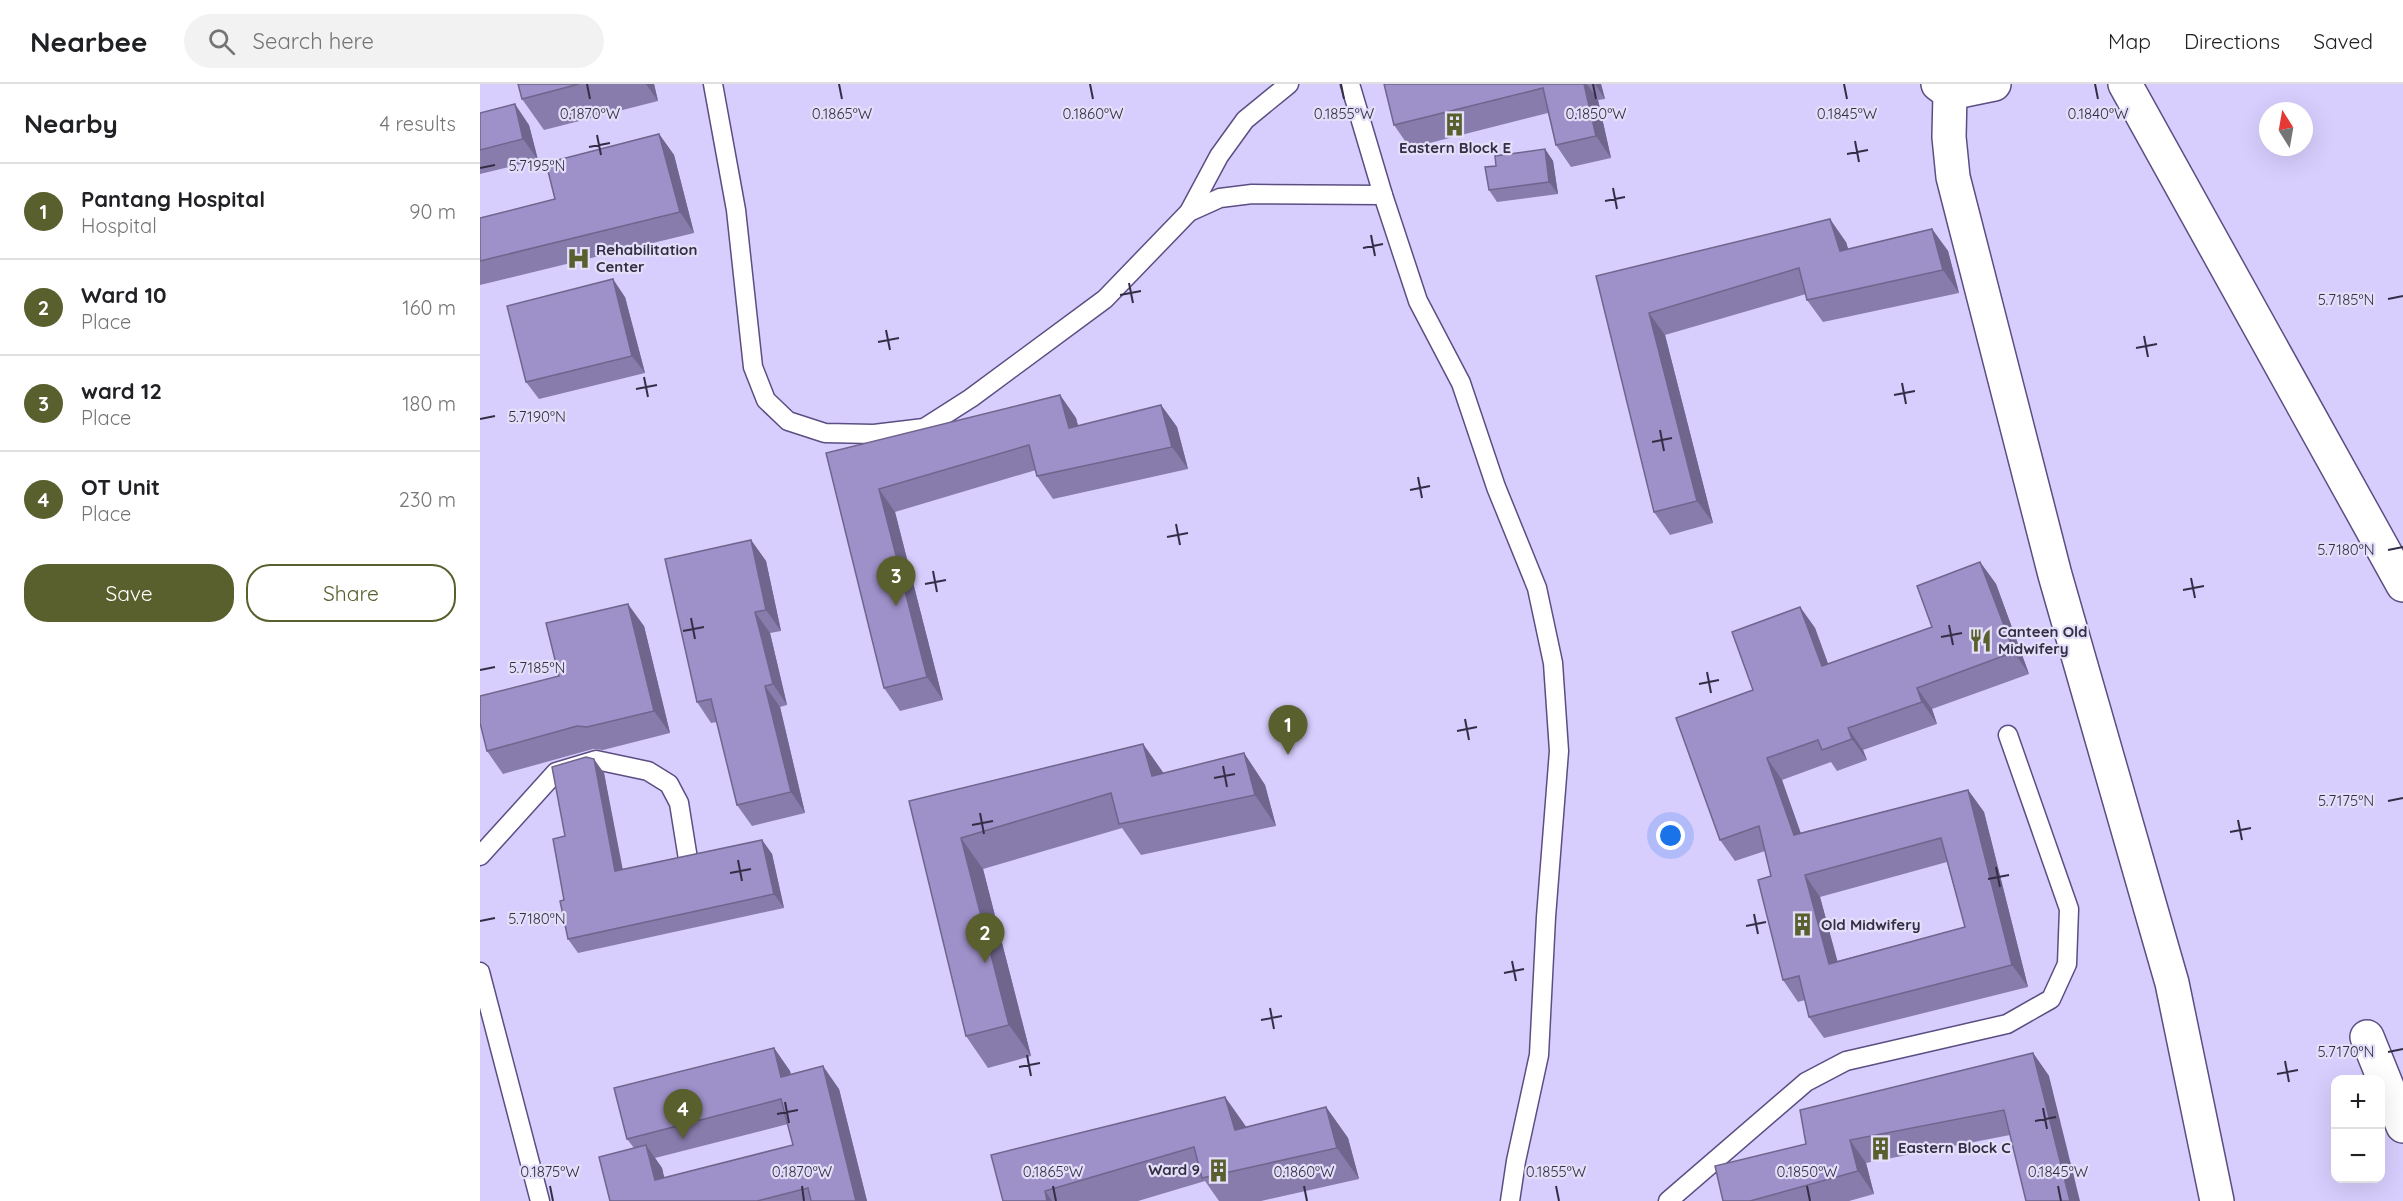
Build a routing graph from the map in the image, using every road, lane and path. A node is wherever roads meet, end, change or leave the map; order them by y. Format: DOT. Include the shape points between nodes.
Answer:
graph roads {
  1 [pos="713,84"];
  2 [pos="1288,84"];
  3 [pos="1350,84"];
  4 [pos="1994,84"];
  5 [pos="2125,84"];
  6 [pos="1944,89"];
  7 [pos="1383,195"];
  8 [pos="1189,212"];
  9 [pos="2403,585"];
  10 [pos="2008,735"];
  11 [pos="480,856"];
  12 [pos="688,859"];
  13 [pos="480,972"];
  14 [pos="2367,1037"];
  15 [pos="2403,1126"];
  16 [pos="540,1201"];
  17 [pos="1510,1201"];
  18 [pos="1668,1201"];
  19 [pos="2217,1201"];
  1 -- 8 [label="lane" via="735,210 753,367 766,400 788,421 825,433 874,434 924,428 980,392 1105,299"];
  2 -- 8 [label="lane" via="1245,120 1219,156"];
  3 -- 7 [label="lane"];
  4 -- 6 [label="street"];
  5 -- 9 [label="street"];
  6 -- 19 [label="street" via="1953,177 2055,575 2172,983"];
  7 -- 8 [label="lane" via="1252,194 1220,198"];
  7 -- 17 [label="lane" via="1418,301 1461,383 1496,487 1537,588 1553,663 1559,751 1539,1055"];
  10 -- 18 [label="lane" via="2069,909 2067,964 2051,999 2007,1024 1846,1061 1806,1082"];
  11 -- 12 [label="lane" via="556,772 596,760 648,771 669,784 679,803"];
  13 -- 16 [label="lane"];
  14 -- 15 [label="street"];
}
